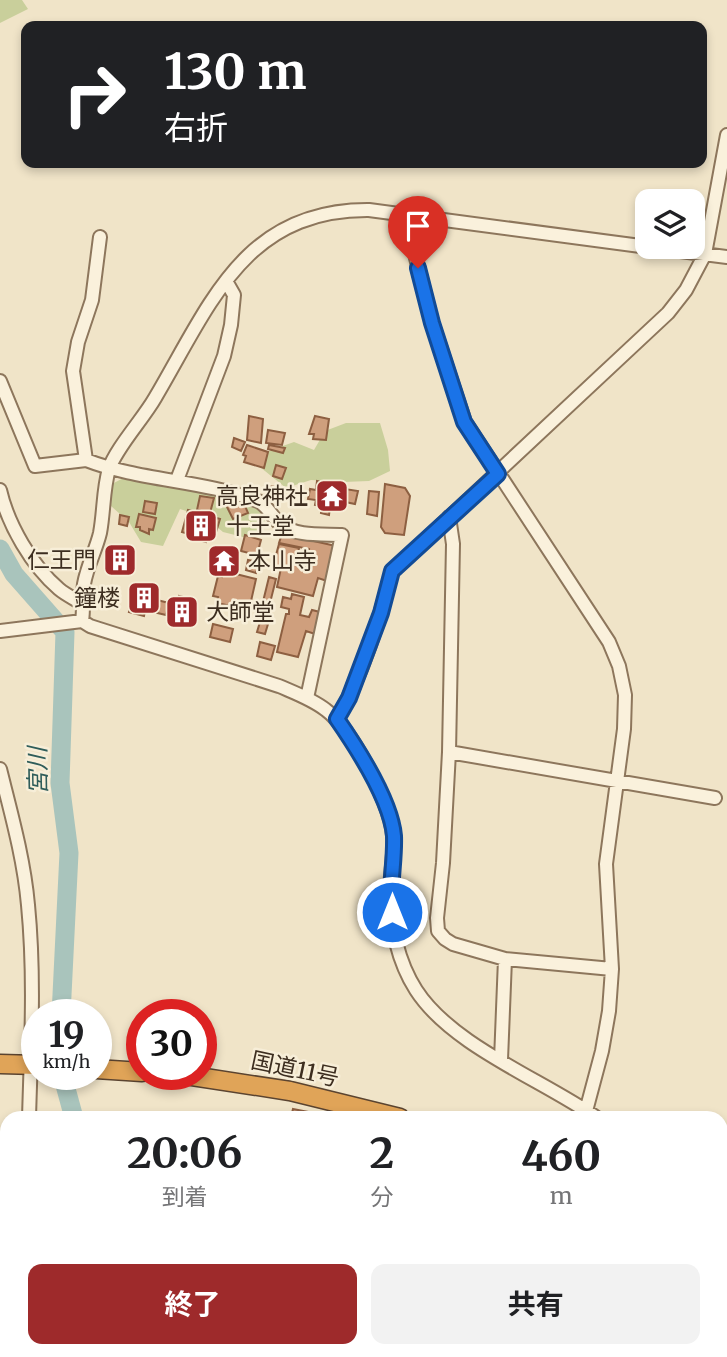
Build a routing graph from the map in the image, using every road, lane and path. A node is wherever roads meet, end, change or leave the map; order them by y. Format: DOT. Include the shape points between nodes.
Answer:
graph roads {
  1 [pos="727,135"];
  2 [pos="405,214"];
  3 [pos="100,237"];
  4 [pos="635,245"];
  5 [pos="705,254"];
  6 [pos="727,257"];
  7 [pos="702,259"];
  8 [pos="226,281"];
  9 [pos="0,381"];
  10 [pos="86,460"];
  11 [pos="109,469"];
  12 [pos="498,474"];
  13 [pos="177,480"];
  14 [pos="0,490"];
  15 [pos="449,517"];
  16 [pos="83,604"];
  17 [pos="79,622"];
  18 [pos="0,631"];
  19 [pos="307,698"];
  20 [pos="337,719"];
  21 [pos="449,752"];
  22 [pos="0,769"];
  23 [pos="616,782"];
  24 [pos="719,796"];
  25 [pos="505,959"];
  26 [pos="612,969"];
  27 [pos="33,999"];
  28 [pos="501,1060"];
  29 [pos="0,1063"];
  30 [pos="21,1064"];
  31 [pos="217,1080"];
  32 [pos="32,1090"];
  33 [pos="30,1111"];
  34 [pos="371,1111"];
  35 [pos="587,1111"];
  36 [pos="592,1111"];
  1 -- 5 [label="street"];
  2 -- 4 [label="street"];
  2 -- 8 [label="street" via="347,210 301,220 262,242"];
  2 -- 12 [label="street" via="432,323 464,422"];
  3 -- 10 [label="street" via="92,300 73,371"];
  5 -- 6 [label="street"];
  7 -- 12 [label="street" via="687,290 668,313"];
  8 -- 11 [label="street"];
  8 -- 13 [label="street" via="234,295 224,356"];
  9 -- 10 [label="street" via="35,466"];
  10 -- 11 [label="street"];
  11 -- 13 [label="street"];
  11 -- 16 [label="street"];
  12 -- 15 [label="street"];
  12 -- 23 [label="street" via="609,642 619,666 625,695"];
  13 -- 19 [label="street" via="261,502 290,530 342,535"];
  14 -- 16 [label="street" via="18,534 39,566 60,589"];
  15 -- 20 [label="street" via="392,571 377,625"];
  15 -- 21 [label="street" via="453,544"];
  16 -- 17 [label="street"];
  17 -- 18 [label="street"];
  17 -- 19 [label="street"];
  19 -- 20 [label="street"];
  20 -- 28 [label="street" via="391,818 394,857 390,893 405,970 437,1013"];
  21 -- 23 [label="street"];
  21 -- 25 [label="street" via="438,931 453,944"];
  22 -- 27 [label="street" via="28,902"];
  23 -- 24 [label="street"];
  23 -- 26 [label="street" via="606,864"];
  25 -- 26 [label="street"];
  25 -- 28 [label="street"];
  26 -- 36 [label="street"];
  28 -- 35 [label="street"];
  29 -- 30 [label="highway"];
  31 -- 34 [label="highway, 国道11号"];
  32 -- 33 [label="street"];
}
